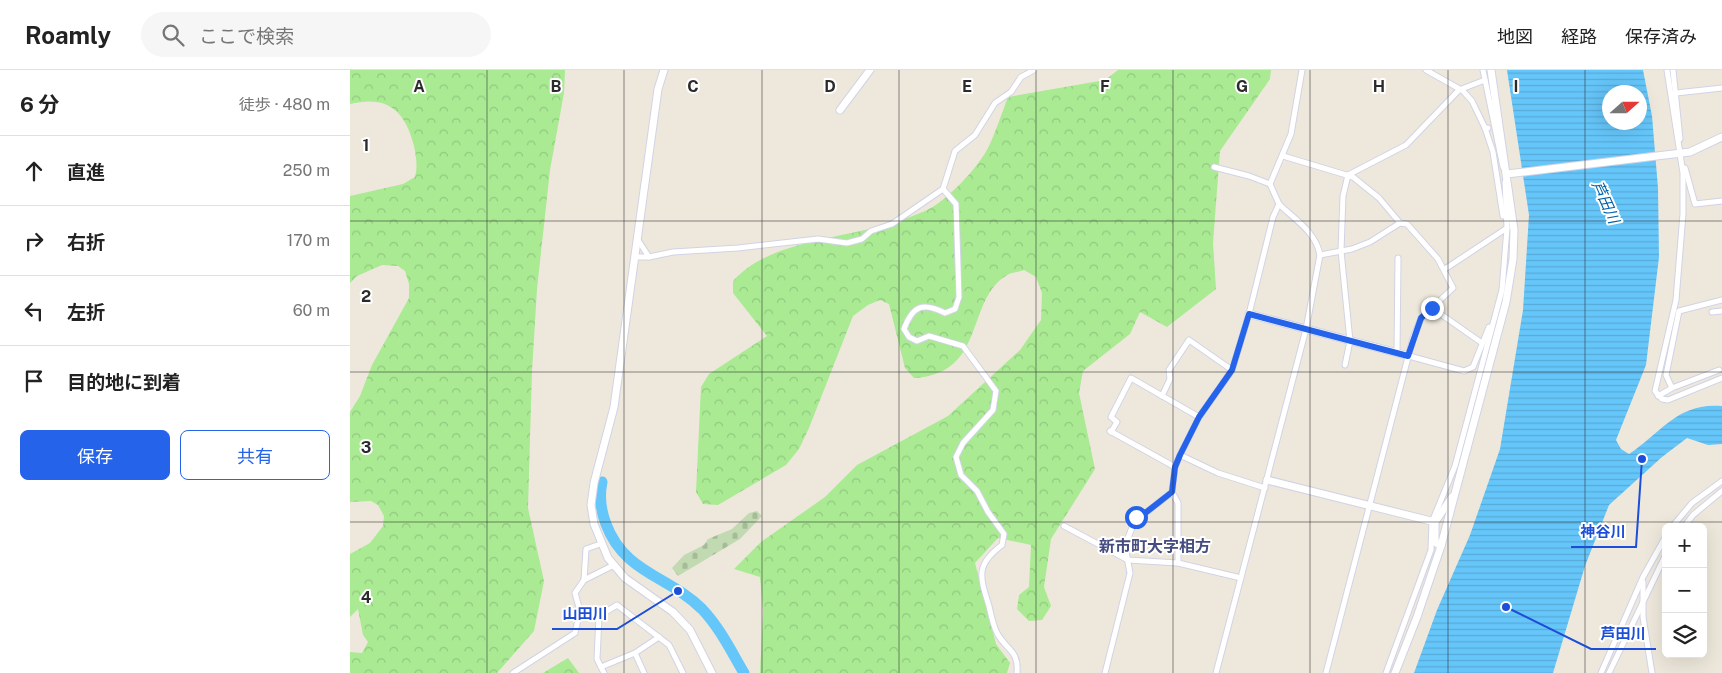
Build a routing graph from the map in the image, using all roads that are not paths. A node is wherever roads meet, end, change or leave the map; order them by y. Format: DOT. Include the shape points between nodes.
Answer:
graph roads {
  1 [pos="664,70"];
  2 [pos="870,70"];
  3 [pos="1034,70"];
  4 [pos="1302,70"];
  5 [pos="1426,70"];
  6 [pos="1483,70"];
  7 [pos="1491,70"];
  8 [pos="1667,70"];
  9 [pos="1673,70"];
  10 [pos="1485,80"];
  11 [pos="1722,88"];
  12 [pos="1459,90"];
  13 [pos="1676,93"];
  14 [pos="840,110"];
  15 [pos="1494,127"];
  16 [pos="1486,128"];
  17 [pos="1722,137"];
  18 [pos="1680,152"];
  19 [pos="1283,156"];
  20 [pos="1681,162"];
  21 [pos="1214,167"];
  22 [pos="1507,174"];
  23 [pos="1348,175"];
  24 [pos="1270,184"];
  25 [pos="943,189"];
  26 [pos="1722,202"];
  27 [pos="1279,204"];
  28 [pos="1400,223"];
  29 [pos="1506,229"];
  30 [pos="638,239"];
  31 [pos="1340,251"];
  32 [pos="1320,255"];
  33 [pos="635,257"];
  34 [pos="649,257"];
  35 [pos="1398,258"];
  36 [pos="1445,269"];
  37 [pos="1722,300"];
  38 [pos="1432,308"];
  39 [pos="1722,311"];
  40 [pos="1712,312"];
  41 [pos="1249,314"];
  42 [pos="1494,320"];
  43 [pos="1306,329"];
  44 [pos="1350,341"];
  45 [pos="1482,343"];
  46 [pos="1397,353"];
  47 [pos="1408,356"];
  48 [pos="1346,366"];
  49 [pos="1232,370"];
  50 [pos="1719,370"];
  51 [pos="1722,378"];
  52 [pos="1672,388"];
  53 [pos="1162,396"];
  54 [pos="1658,396"];
  55 [pos="1199,417"];
  56 [pos="1180,455"];
  57 [pos="1175,467"];
  58 [pos="1267,480"];
  59 [pos="1722,482"];
  60 [pos="1264,488"];
  61 [pos="1722,491"];
  62 [pos="1172,492"];
  63 [pos="1454,497"];
  64 [pos="1370,506"];
  65 [pos="1434,522"];
  66 [pos="1675,523"];
  67 [pos="1687,523"];
  68 [pos="1064,526"];
  69 [pos="1662,543"];
  70 [pos="600,544"];
  71 [pos="1441,546"];
  72 [pos="1128,560"];
  73 [pos="1662,562"];
  74 [pos="1178,563"];
  75 [pos="614,565"];
  76 [pos="1643,577"];
  77 [pos="1241,578"];
  78 [pos="584,580"];
  79 [pos="1643,599"];
  80 [pos="659,637"];
  81 [pos="635,653"];
  82 [pos="602,670"];
  83 [pos="513,673"];
  84 [pos="644,673"];
  85 [pos="683,673"];
  86 [pos="712,673"];
  87 [pos="1017,673"];
  88 [pos="1105,673"];
  89 [pos="1216,673"];
  90 [pos="1326,673"];
  91 [pos="1386,673"];
  92 [pos="1395,673"];
  93 [pos="1601,673"];
  94 [pos="1609,673"];
  95 [pos="1652,673"];
  1 -- 30 [label="street" via="658,88"];
  2 -- 14 [label="street"];
  3 -- 25 [label="street" via="1021,77 1011,92 995,103 975,135 955,151"];
  4 -- 19 [label="street" via="1292,134"];
  5 -- 12 [label="street"];
  6 -- 10 [label="street"];
  7 -- 22 [label="street"];
  8 -- 18 [label="street"];
  9 -- 13 [label="street"];
  10 -- 12 [label="street"];
  10 -- 15 [label="street"];
  11 -- 13 [label="street"];
  12 -- 16 [label="street" via="1472,101"];
  12 -- 23 [label="street" via="1406,145"];
  13 -- 18 [label="street"];
  15 -- 16 [label="street"];
  15 -- 22 [label="street" via="1501,164"];
  16 -- 29 [label="street"];
  17 -- 18 [label="street" via="1690,152"];
  18 -- 20 [label="street"];
  18 -- 22 [label="street"];
  19 -- 23 [label="street"];
  19 -- 24 [label="street"];
  20 -- 26 [label="street" via="1695,204"];
  20 -- 54 [label="street" via="1682,248 1676,300 1654,391"];
  21 -- 24 [label="street"];
  22 -- 29 [label="street" via="1504,188"];
  22 -- 63 [label="street" via="1514,230 1506,302"];
  23 -- 28 [label="street" via="1379,198"];
  23 -- 31 [label="street" via="1343,196"];
  24 -- 27 [label="street"];
  25 -- 34 [label="street" via="892,224 871,230 862,239 847,243 818,239"];
  25 -- 87 [label="street" via="956,204 959,297 955,309 945,313 930,305 920,307 908,317 904,329 917,341 929,336 963,346 996,391 993,410 963,443 956,457 962,475 977,490 1004,534 1002,545 982,566 981,580 997,633 1018,662"];
  27 -- 32 [label="street" via="1310,231"];
  27 -- 41 [label="street"];
  28 -- 31 [label="street" via="1370,242"];
  28 -- 36 [label="street" via="1407,224"];
  29 -- 36 [label="street"];
  29 -- 42 [label="street" via="1502,290"];
  30 -- 33 [label="street"];
  30 -- 34 [label="street"];
  31 -- 32 [label="street"];
  31 -- 44 [label="street"];
  32 -- 43 [label="street"];
  33 -- 34 [label="street"];
  33 -- 70 [label="street" via="614,407 591,505"];
  35 -- 46 [label="street"];
  36 -- 38 [label="street" via="1453,288"];
  37 -- 52 [label="street" via="1679,310 1666,375"];
  38 -- 45 [label="street"];
  38 -- 47 [label="street" via="1421,318"];
  39 -- 40 [label="street"];
  41 -- 43 [label="street"];
  41 -- 49 [label="street"];
  42 -- 45 [label="street"];
  42 -- 65 [label="street" via="1454,466"];
  43 -- 44 [label="street"];
  43 -- 58 [label="street"];
  44 -- 46 [label="street"];
  44 -- 48 [label="street"];
  45 -- 47 [label="street" via="1473,366 1464,371"];
  46 -- 47 [label="street"];
  47 -- 64 [label="street"];
  49 -- 53 [label="street" via="1189,340 1169,370 1170,379"];
  49 -- 55 [label="street"];
  50 -- 52 [label="street"];
  51 -- 54 [label="street" via="1668,400"];
  52 -- 54 [label="street"];
  53 -- 55 [label="street"];
  53 -- 57 [label="street" via="1131,378 1111,417 1117,422 1110,431"];
  55 -- 56 [label="street"];
  56 -- 57 [label="street"];
  56 -- 60 [label="street"];
  57 -- 62 [label="street"];
  58 -- 60 [label="street"];
  58 -- 64 [label="street"];
  59 -- 66 [label="street" via="1692,503"];
  60 -- 77 [label="street"];
  61 -- 67 [label="street"];
  62 -- 72 [label="street" via="1136,517 1125,546"];
  62 -- 74 [label="street" via="1178,503"];
  63 -- 65 [label="street"];
  63 -- 71 [label="street"];
  64 -- 65 [label="street"];
  64 -- 90 [label="street"];
  65 -- 71 [label="street" via="1435,542"];
  65 -- 91 [label="street" via="1431,550"];
  68 -- 72 [label="street"];
  69 -- 76 [label="street"];
  70 -- 75 [label="street"];
  70 -- 78 [label="street" via="586,549"];
  71 -- 92 [label="street"];
  72 -- 74 [label="street"];
  72 -- 88 [label="street" via="1130,573"];
  73 -- 79 [label="street"];
  74 -- 77 [label="street"];
  75 -- 78 [label="street"];
  75 -- 86 [label="street" via="625,578 673,612 690,630"];
  76 -- 79 [label="street"];
  76 -- 93 [label="street"];
  77 -- 89 [label="street"];
  78 -- 83 [label="street" via="575,593 580,611 575,633"];
  79 -- 94 [label="street"];
  79 -- 95 [label="street"];
  80 -- 81 [label="street"];
  80 -- 82 [label="street" via="617,606 599,616 597,660"];
  80 -- 85 [label="street" via="669,645"];
  81 -- 82 [label="street"];
  81 -- 84 [label="street"];
}
